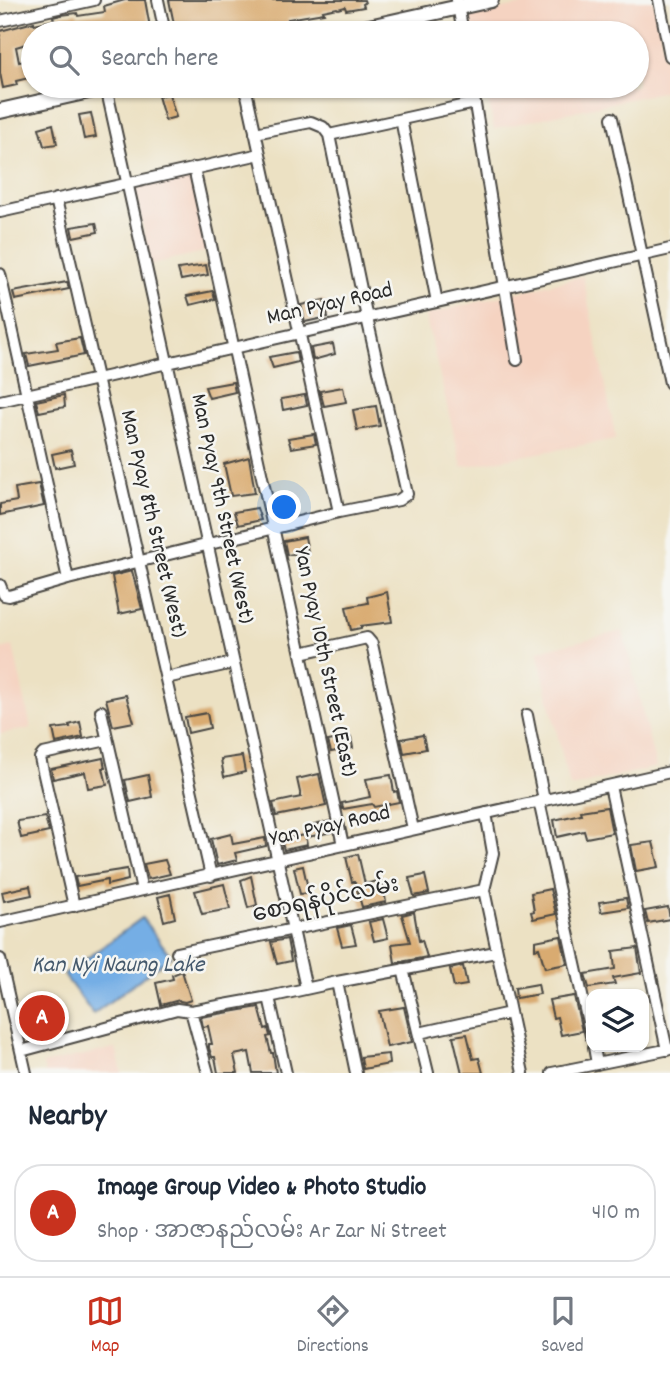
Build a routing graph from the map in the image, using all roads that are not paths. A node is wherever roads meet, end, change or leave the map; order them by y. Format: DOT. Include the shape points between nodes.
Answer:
graph roads {
  1 [pos="33,0"];
  2 [pos="94,0"];
  3 [pos="158,0"];
  4 [pos="491,0"];
  5 [pos="659,0"];
  6 [pos="458,4"];
  7 [pos="35,13"];
  8 [pos="0,21"];
  9 [pos="162,21"];
  10 [pos="390,21"];
  11 [pos="667,30"];
  12 [pos="670,56"];
  13 [pos="57,98"];
  14 [pos="111,98"];
  15 [pos="247,98"];
  16 [pos="474,98"];
  17 [pos="475,103"];
  18 [pos="0,111"];
  19 [pos="612,118"];
  20 [pos="401,119"];
  21 [pos="255,133"];
  22 [pos="329,135"];
  23 [pos="260,154"];
  24 [pos="194,168"];
  25 [pos="128,183"];
  26 [pos="57,199"];
  27 [pos="0,212"];
  28 [pos="670,249"];
  29 [pos="642,255"];
  30 [pos="0,274"];
  31 [pos="506,286"];
  32 [pos="437,302"];
  33 [pos="367,318"];
  34 [pos="299,333"];
  35 [pos="234,348"];
  36 [pos="517,360"];
  37 [pos="167,363"];
  38 [pos="97,379"];
  39 [pos="670,383"];
  40 [pos="27,395"];
  41 [pos="0,401"];
  42 [pos="339,512"];
  43 [pos="274,529"];
  44 [pos="207,545"];
  45 [pos="139,562"];
  46 [pos="68,579"];
  47 [pos="2,590"];
  48 [pos="301,653"];
  49 [pos="233,663"];
  50 [pos="166,678"];
  51 [pos="101,711"];
  52 [pos="527,715"];
  53 [pos="107,740"];
  54 [pos="670,772"];
  55 [pos="610,786"];
  56 [pos="541,801"];
  57 [pos="486,813"];
  58 [pos="413,830"];
  59 [pos="343,845"];
  60 [pos="277,860"];
  61 [pos="211,876"];
  62 [pos="142,890"];
  63 [pos="484,890"];
  64 [pos="74,906"];
  65 [pos="0,922"];
  66 [pos="292,929"];
  67 [pos="496,952"];
  68 [pos="177,953"];
  69 [pos="0,960"];
  70 [pos="402,969"];
  71 [pos="337,982"];
  72 [pos="306,988"];
  73 [pos="269,997"];
  74 [pos="191,1011"];
  75 [pos="510,1013"];
  76 [pos="586,1013"];
  77 [pos="419,1033"];
  78 [pos="669,1050"];
  79 [pos="21,1051"];
  80 [pos="595,1052"];
  81 [pos="597,1064"];
  82 [pos="26,1073"];
  83 [pos="208,1073"];
  84 [pos="286,1073"];
  85 [pos="356,1073"];
  86 [pos="428,1073"];
  87 [pos="523,1073"];
  88 [pos="552,1073"];
  1 -- 7 [label="street"];
  2 -- 7 [label="street"];
  3 -- 9 [label="street"];
  4 -- 6 [label="main road"];
  5 -- 11 [label="street"];
  6 -- 10 [label="main road"];
  7 -- 8 [label="street"];
  11 -- 12 [label="street"];
  13 -- 18 [label="main road"];
  14 -- 25 [label="street, Man Pyay 9th Street (West)"];
  15 -- 21 [label="street"];
  16 -- 17 [label="street"];
  17 -- 20 [label="street"];
  17 -- 31 [label="street"];
  19 -- 29 [label="street"];
  20 -- 22 [label="street"];
  20 -- 32 [label="street"];
  21 -- 22 [label="street" via="311,122"];
  21 -- 23 [label="street"];
  22 -- 33 [label="street"];
  23 -- 24 [label="street"];
  23 -- 34 [label="street"];
  24 -- 25 [label="street"];
  24 -- 35 [label="street, Yan Pyay 10th Street (East)"];
  25 -- 26 [label="street"];
  25 -- 37 [label="street, Man Pyay 9th Street (West)"];
  26 -- 27 [label="street"];
  26 -- 38 [label="street, Man Pyay 8th Street (West)"];
  28 -- 29 [label="street, Man Pyay Road"];
  29 -- 31 [label="street, Man Pyay Road"];
  29 -- 39 [label="street"];
  30 -- 40 [label="street"];
  31 -- 32 [label="street, Man Pyay Road"];
  31 -- 36 [label="street"];
  32 -- 33 [label="street, Man Pyay Road"];
  33 -- 34 [label="street, Man Pyay Road"];
  33 -- 42 [label="street" via="407,494 399,500"];
  34 -- 35 [label="street, Man Pyay Road"];
  34 -- 42 [label="street"];
  35 -- 37 [label="street, Man Pyay Road"];
  35 -- 43 [label="street, Yan Pyay 10th Street (East)"];
  37 -- 38 [label="street, Man Pyay Road"];
  37 -- 44 [label="street, Man Pyay 9th Street (West)"];
  38 -- 40 [label="street, Man Pyay Road"];
  38 -- 45 [label="street, Man Pyay 8th Street (West)"];
  40 -- 41 [label="street, Man Pyay Road"];
  40 -- 46 [label="street"];
  42 -- 43 [label="street"];
  43 -- 44 [label="street"];
  43 -- 48 [label="street, Yan Pyay 10th Street (East)"];
  44 -- 45 [label="street"];
  44 -- 49 [label="street, Man Pyay 9th Street (West)"];
  45 -- 46 [label="street"];
  45 -- 50 [label="street, Man Pyay 8th Street (West)"];
  46 -- 47 [label="street" via="9,596"];
  48 -- 58 [label="street" via="367,638 372,644"];
  48 -- 59 [label="street, Yan Pyay 10th Street (East)"];
  49 -- 50 [label="street"];
  49 -- 60 [label="street, Man Pyay 9th Street (West)"];
  50 -- 61 [label="street, Man Pyay 8th Street (West)"];
  51 -- 53 [label="street"];
  52 -- 56 [label="street"];
  53 -- 62 [label="street"];
  53 -- 64 [label="street" via="40,758"];
  54 -- 55 [label="street, Yan Pyay Road"];
  55 -- 56 [label="street, Yan Pyay Road"];
  55 -- 78 [label="street"];
  56 -- 57 [label="street, Yan Pyay Road"];
  56 -- 76 [label="street"];
  57 -- 58 [label="street, Yan Pyay Road"];
  57 -- 63 [label="street" via="493,853"];
  58 -- 59 [label="street, Yan Pyay Road"];
  59 -- 60 [label="street, Yan Pyay Road"];
  60 -- 61 [label="street, Yan Pyay Road"];
  60 -- 66 [label="street, Man Pyay 9th Street (West)"];
  61 -- 62 [label="street, Yan Pyay Road"];
  62 -- 64 [label="street, Yan Pyay Road"];
  63 -- 66 [label="street, စောရန်ပိုင်လမ်း"];
  63 -- 67 [label="street"];
  64 -- 65 [label="street, Yan Pyay Road"];
  66 -- 68 [label="street, စောရန်ပိုင်လမ်း"];
  66 -- 72 [label="street, Man Pyay 9th Street (West)"];
  67 -- 70 [label="street"];
  67 -- 75 [label="street"];
  69 -- 79 [label="street"];
  70 -- 71 [label="street"];
  70 -- 77 [label="street"];
  71 -- 72 [label="street"];
  71 -- 85 [label="street"];
  72 -- 73 [label="street"];
  73 -- 74 [label="street"];
  73 -- 84 [label="street"];
  74 -- 79 [label="street" via="177,1009"];
  74 -- 83 [label="street"];
  75 -- 77 [label="street"];
  75 -- 87 [label="street"];
  77 -- 86 [label="street"];
  78 -- 81 [label="street"];
  79 -- 82 [label="street"];
  80 -- 81 [label="street"];
  81 -- 88 [label="street"];
}
